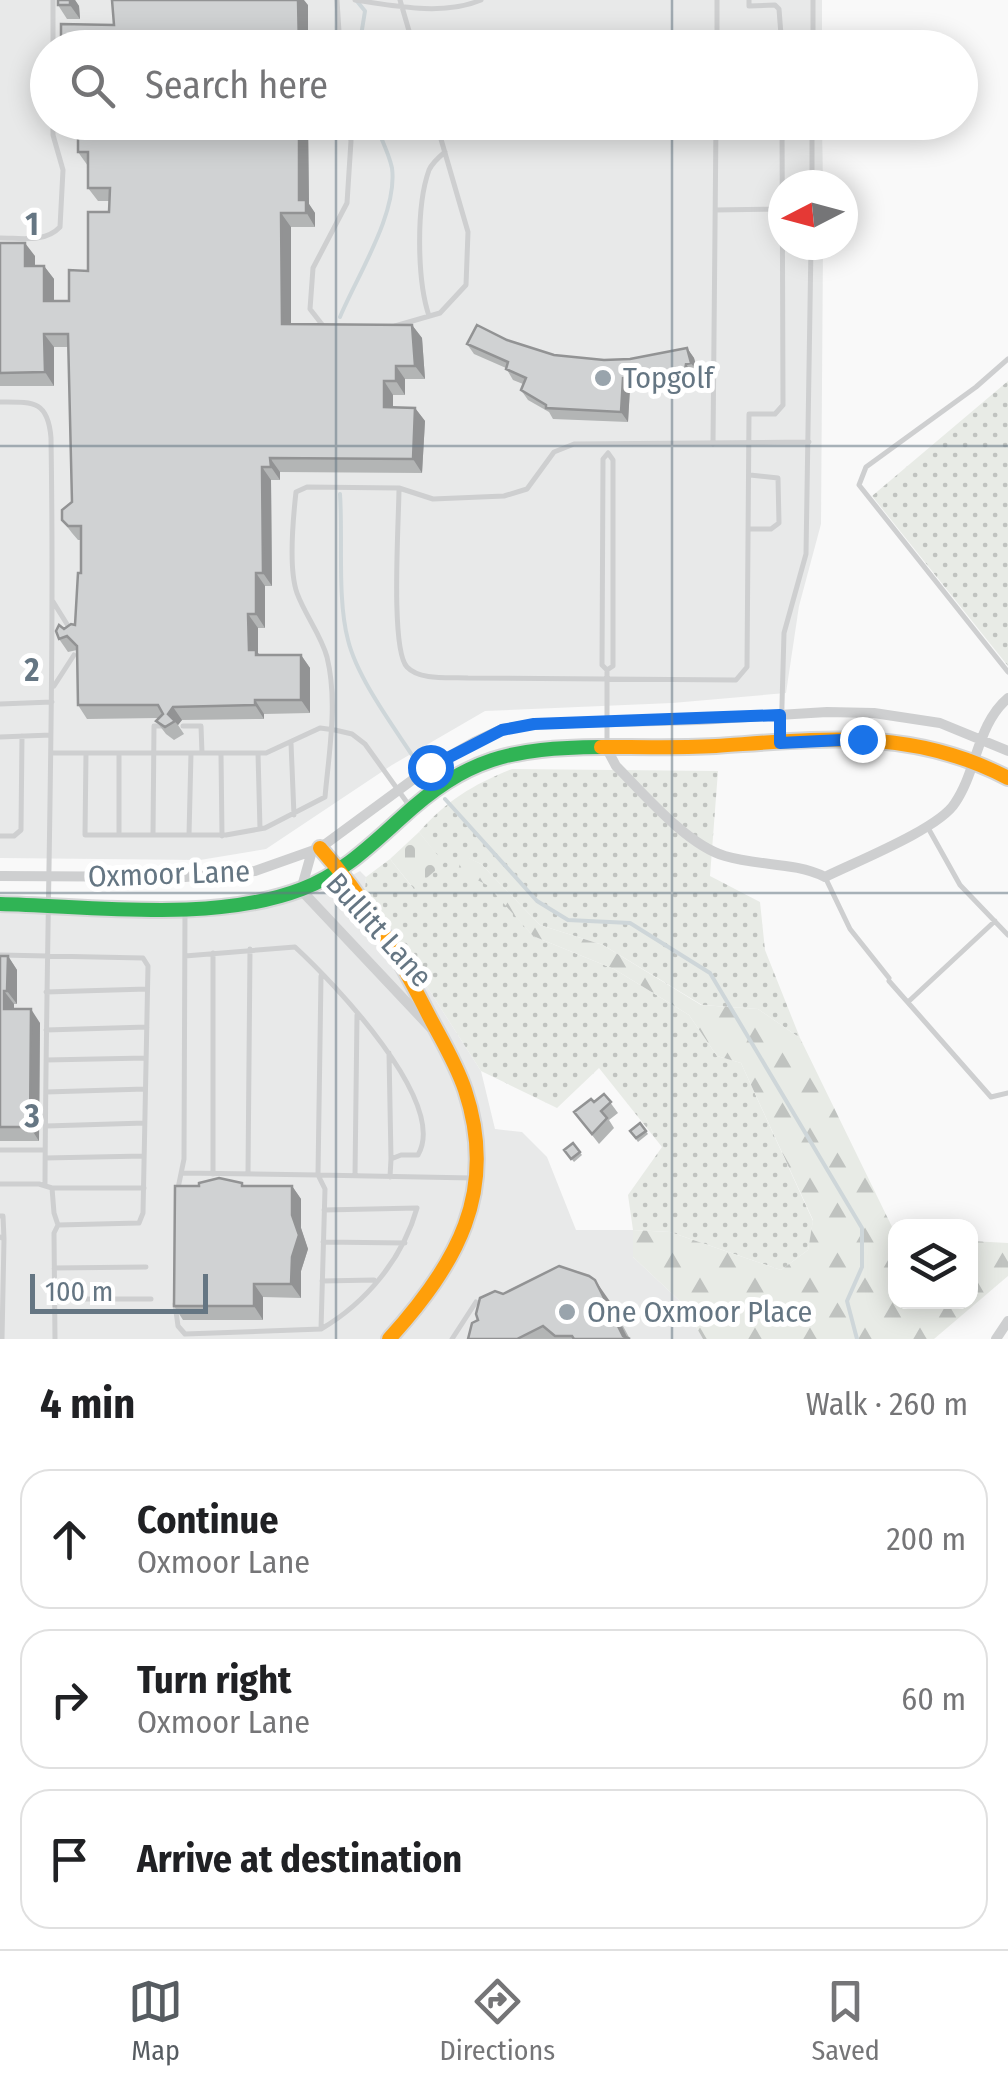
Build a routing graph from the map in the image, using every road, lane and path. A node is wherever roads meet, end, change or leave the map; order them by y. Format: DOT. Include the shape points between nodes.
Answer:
graph roads {
  1 [pos="53,0"];
  2 [pos="337,0"];
  3 [pos="356,0"];
  4 [pos="481,0"];
  5 [pos="717,0"];
  6 [pos="749,0"];
  7 [pos="813,0"];
  8 [pos="401,3"];
  9 [pos="53,30"];
  10 [pos="339,30"];
  11 [pos="409,30"];
  12 [pos="716,30"];
  13 [pos="781,30"];
  14 [pos="813,30"];
  15 [pos="54,140"];
  16 [pos="351,140"];
  17 [pos="441,140"];
  18 [pos="716,140"];
  19 [pos="782,140"];
  20 [pos="812,140"];
  21 [pos="445,152"];
  22 [pos="782,170"];
  23 [pos="812,170"];
  24 [pos="768,209"];
  25 [pos="715,210"];
  26 [pos="0,238"];
  27 [pos="782,260"];
  28 [pos="811,260"];
  29 [pos="429,316"];
  30 [pos="325,328"];
  31 [pos="382,330"];
  32 [pos="1008,359"];
  33 [pos="0,402"];
  34 [pos="809,442"];
  35 [pos="608,444"];
  36 [pos="749,444"];
  37 [pos="713,445"];
  38 [pos="749,475"];
  39 [pos="399,488"];
  40 [pos="748,529"];
  41 [pos="51,598"];
  42 [pos="74,636"];
  43 [pos="74,655"];
  44 [pos="1008,672"];
  45 [pos="606,678"];
  46 [pos="52,688"];
  47 [pos="1008,698"];
  48 [pos="52,702"];
  49 [pos="0,704"];
  50 [pos="780,715"];
  51 [pos="607,720"];
  52 [pos="166,726"];
  53 [pos="184,726"];
  54 [pos="331,729"];
  55 [pos="51,735"];
  56 [pos="0,736"];
  57 [pos="22,736"];
  58 [pos="982,738"];
  59 [pos="291,742"];
  60 [pos="780,743"];
  61 [pos="607,749"];
  62 [pos="1008,751"];
  63 [pos="86,752"];
  64 [pos="202,752"];
  65 [pos="222,752"];
  66 [pos="51,753"];
  67 [pos="119,753"];
  68 [pos="154,753"];
  69 [pos="191,753"];
  70 [pos="258,753"];
  71 [pos="974,761"];
  72 [pos="1008,778"];
  73 [pos="398,792"];
  74 [pos="412,808"];
  75 [pos="294,815"];
  76 [pos="927,826"];
  77 [pos="260,829"];
  78 [pos="119,835"];
  79 [pos="153,835"];
  80 [pos="188,835"];
  81 [pos="0,836"];
  82 [pos="222,836"];
  83 [pos="316,850"];
  84 [pos="341,870"];
  85 [pos="0,876"];
  86 [pos="825,877"];
  87 [pos="51,878"];
  88 [pos="301,890"];
  89 [pos="0,904"];
  90 [pos="50,905"];
  91 [pos="185,906"];
  92 [pos="995,921"];
  93 [pos="1008,935"];
  94 [pos="250,949"];
  95 [pos="212,953"];
  96 [pos="0,955"];
  97 [pos="46,956"];
  98 [pos="185,956"];
  99 [pos="322,973"];
  100 [pos="147,989"];
  101 [pos="46,992"];
  102 [pos="908,1002"];
  103 [pos="357,1015"];
  104 [pos="146,1027"];
  105 [pos="46,1030"];
  106 [pos="439,1036"];
  107 [pos="389,1052"];
  108 [pos="146,1058"];
  109 [pos="46,1060"];
  110 [pos="146,1088"];
  111 [pos="46,1092"];
  112 [pos="1008,1093"];
  113 [pos="145,1123"];
  114 [pos="46,1126"];
  115 [pos="0,1150"];
  116 [pos="46,1150"];
  117 [pos="144,1156"];
  118 [pos="45,1158"];
  119 [pos="392,1159"];
  120 [pos="182,1173"];
  121 [pos="213,1174"];
  122 [pos="248,1174"];
  123 [pos="318,1176"];
  124 [pos="355,1176"];
  125 [pos="390,1177"];
  126 [pos="475,1178"];
  127 [pos="0,1184"];
  128 [pos="48,1187"];
  129 [pos="144,1188"];
  130 [pos="177,1208"];
  131 [pos="324,1210"];
  132 [pos="0,1216"];
  133 [pos="58,1225"];
  134 [pos="2,1238"];
  135 [pos="324,1242"];
  136 [pos="405,1243"];
  137 [pos="146,1267"];
  138 [pos="54,1268"];
  139 [pos="377,1280"];
  140 [pos="322,1281"];
  141 [pos="175,1294"];
  142 [pos="54,1300"];
  143 [pos="151,1300"];
  144 [pos="476,1302"];
  145 [pos="1008,1321"];
  146 [pos="322,1329"];
  147 [pos="1,1339"];
  148 [pos="54,1339"];
  149 [pos="390,1339"];
  150 [pos="452,1339"];
  151 [pos="996,1339"];
  1 -- 9 [label="lane"];
  2 -- 10 [label="lane"];
  3 -- 8 [label="lane"];
  4 -- 8 [label="lane" via="466,7"];
  5 -- 12 [label="lane"];
  6 -- 13 [label="lane" via="749,6 775,5"];
  7 -- 14 [label="lane"];
  8 -- 11 [label="lane"];
  15 -- 26 [label="lane" via="63,170 60,227 38,238"];
  16 -- 30 [label="lane" via="346,203 313,268 310,308"];
  17 -- 21 [label="lane"];
  18 -- 25 [label="lane"];
  19 -- 22 [label="lane"];
  20 -- 23 [label="lane"];
  21 -- 29 [label="lane" via="430,166 422,215"];
  21 -- 29 [label="lane" via="469,259 466,284"];
  24 -- 25 [label="lane"];
  25 -- 37 [label="lane"];
  27 -- 36 [label="lane" via="783,405 775,414 749,414"];
  28 -- 34 [label="lane"];
  29 -- 31 [label="lane"];
  32 -- 44 [label="lane" via="866,467 859,485"];
  33 -- 41 [label="lane" via="35,404 49,420"];
  34 -- 36 [label="lane"];
  34 -- 50 [label="lane" via="806,554 784,633"];
  35 -- 37 [label="lane"];
  35 -- 39 [label="lane" via="554,452 527,490 504,496 433,499"];
  35 -- 45 [label="lane" via="613,648"];
  36 -- 37 [label="lane"];
  36 -- 38 [label="lane"];
  38 -- 40 [label="lane"];
  38 -- 40 [label="lane" via="774,475 779,496 776,527"];
  39 -- 45 [label="lane" via="398,628 406,666 432,677"];
  39 -- 54 [label="lane" via="296,492 295,588 326,652"];
  40 -- 45 [label="lane" via="743,676"];
  41 -- 42 [label="lane"];
  41 -- 46 [label="lane"];
  43 -- 46 [label="lane"];
  45 -- 51 [label="lane"];
  46 -- 48 [label="lane"];
  47 -- 58 [label="street"];
  48 -- 49 [label="lane"];
  48 -- 55 [label="lane"];
  50 -- 51 [label="street, Oxmoor Lane"];
  50 -- 58 [label="street, Oxmoor Lane" via="893,714"];
  50 -- 60 [label="lane"];
  51 -- 61 [label="lane"];
  51 -- 73 [label="street, Oxmoor Lane" via="502,730 430,767"];
  52 -- 68 [label="lane" via="154,726"];
  53 -- 64 [label="lane" via="201,726"];
  54 -- 59 [label="lane"];
  54 -- 73 [label="lane" via="365,744"];
  54 -- 75 [label="lane" via="325,798"];
  55 -- 57 [label="lane"];
  55 -- 66 [label="lane"];
  56 -- 57 [label="lane"];
  57 -- 81 [label="lane" via="21,830"];
  58 -- 62 [label="street, Oxmoor Lane"];
  58 -- 71 [label="street"];
  59 -- 70 [label="lane"];
  59 -- 75 [label="lane"];
  60 -- 61 [label="street, Oxmoor Lane"];
  60 -- 71 [label="street, Oxmoor Lane" via="893,741"];
  61 -- 74 [label="street, Oxmoor Lane" via="510,754 465,769"];
  61 -- 86 [label="street" via="616,766 706,848"];
  63 -- 66 [label="lane"];
  63 -- 67 [label="lane"];
  63 -- 78 [label="lane" via="84,835"];
  64 -- 65 [label="lane"];
  64 -- 69 [label="lane"];
  65 -- 70 [label="lane"];
  65 -- 82 [label="lane"];
  66 -- 87 [label="lane"];
  67 -- 68 [label="lane"];
  67 -- 78 [label="lane"];
  68 -- 69 [label="lane"];
  68 -- 79 [label="lane"];
  69 -- 80 [label="lane"];
  70 -- 77 [label="lane"];
  71 -- 72 [label="street, Oxmoor Lane"];
  71 -- 76 [label="street" via="956,802"];
  73 -- 74 [label="lane"];
  73 -- 83 [label="street, Oxmoor Lane"];
  74 -- 84 [label="street, Oxmoor Lane"];
  75 -- 77 [label="lane"];
  76 -- 86 [label="street"];
  76 -- 92 [label="lane" via="954,876"];
  77 -- 82 [label="lane"];
  78 -- 79 [label="lane"];
  79 -- 80 [label="lane"];
  80 -- 82 [label="lane"];
  83 -- 84 [label="street, Bullitt Lane"];
  83 -- 87 [label="street, Oxmoor Lane" via="220,875"];
  83 -- 88 [label="street, Bullitt Lane"];
  84 -- 88 [label="street, Oxmoor Lane"];
  84 -- 106 [label="street, Bullitt Lane"];
  85 -- 87 [label="street, Oxmoor Lane"];
  86 -- 102 [label="lane" via="850,929"];
  87 -- 90 [label="lane"];
  88 -- 91 [label="street, Oxmoor Lane"];
  88 -- 106 [label="street, Bullitt Lane"];
  89 -- 90 [label="street, Oxmoor Lane"];
  90 -- 91 [label="street, Oxmoor Lane"];
  90 -- 97 [label="lane"];
  91 -- 98 [label="lane"];
  92 -- 93 [label="lane"];
  92 -- 102 [label="lane"];
  94 -- 95 [label="lane"];
  94 -- 99 [label="lane" via="295,946"];
  94 -- 122 [label="lane"];
  95 -- 98 [label="lane"];
  95 -- 121 [label="lane"];
  96 -- 97 [label="lane"];
  97 -- 100 [label="lane" via="143,958"];
  97 -- 101 [label="lane"];
  98 -- 120 [label="lane"];
  99 -- 103 [label="lane"];
  99 -- 123 [label="lane"];
  100 -- 101 [label="lane"];
  100 -- 104 [label="lane"];
  101 -- 105 [label="lane"];
  102 -- 112 [label="lane" via="991,1097"];
  103 -- 107 [label="lane"];
  103 -- 124 [label="lane"];
  104 -- 105 [label="lane"];
  104 -- 108 [label="lane"];
  105 -- 109 [label="lane"];
  106 -- 126 [label="street, Bullitt Lane" via="466,1090"];
  107 -- 119 [label="lane"];
  107 -- 119 [label="lane" via="416,1097 424,1136 418,1155"];
  108 -- 109 [label="lane"];
  108 -- 110 [label="lane"];
  109 -- 111 [label="lane"];
  110 -- 111 [label="lane"];
  110 -- 113 [label="lane"];
  111 -- 114 [label="lane"];
  113 -- 114 [label="lane"];
  113 -- 117 [label="lane"];
  114 -- 116 [label="lane"];
  115 -- 116 [label="lane"];
  116 -- 118 [label="lane"];
  117 -- 118 [label="lane"];
  117 -- 129 [label="lane"];
  118 -- 128 [label="lane"];
  119 -- 125 [label="lane"];
  120 -- 121 [label="lane"];
  120 -- 130 [label="lane"];
  121 -- 122 [label="lane"];
  122 -- 123 [label="lane"];
  123 -- 124 [label="lane"];
  123 -- 131 [label="lane"];
  124 -- 125 [label="lane"];
  125 -- 126 [label="lane"];
  126 -- 149 [label="street, Bullitt Lane" via="453,1256"];
  127 -- 128 [label="lane"];
  128 -- 129 [label="lane"];
  128 -- 133 [label="lane"];
  129 -- 133 [label="lane" via="139,1223"];
  131 -- 135 [label="lane"];
  131 -- 136 [label="lane" via="417,1208"];
  132 -- 134 [label="lane"];
  133 -- 138 [label="lane"];
  134 -- 147 [label="lane"];
  135 -- 136 [label="lane"];
  135 -- 140 [label="lane"];
  136 -- 139 [label="lane"];
  137 -- 138 [label="lane"];
  138 -- 142 [label="lane"];
  139 -- 140 [label="lane"];
  139 -- 146 [label="lane" via="347,1314"];
  140 -- 146 [label="lane"];
  141 -- 146 [label="lane" via="185,1334"];
  142 -- 143 [label="lane"];
  142 -- 148 [label="lane"];
  144 -- 150 [label="lane"];
  145 -- 151 [label="street"];
}
